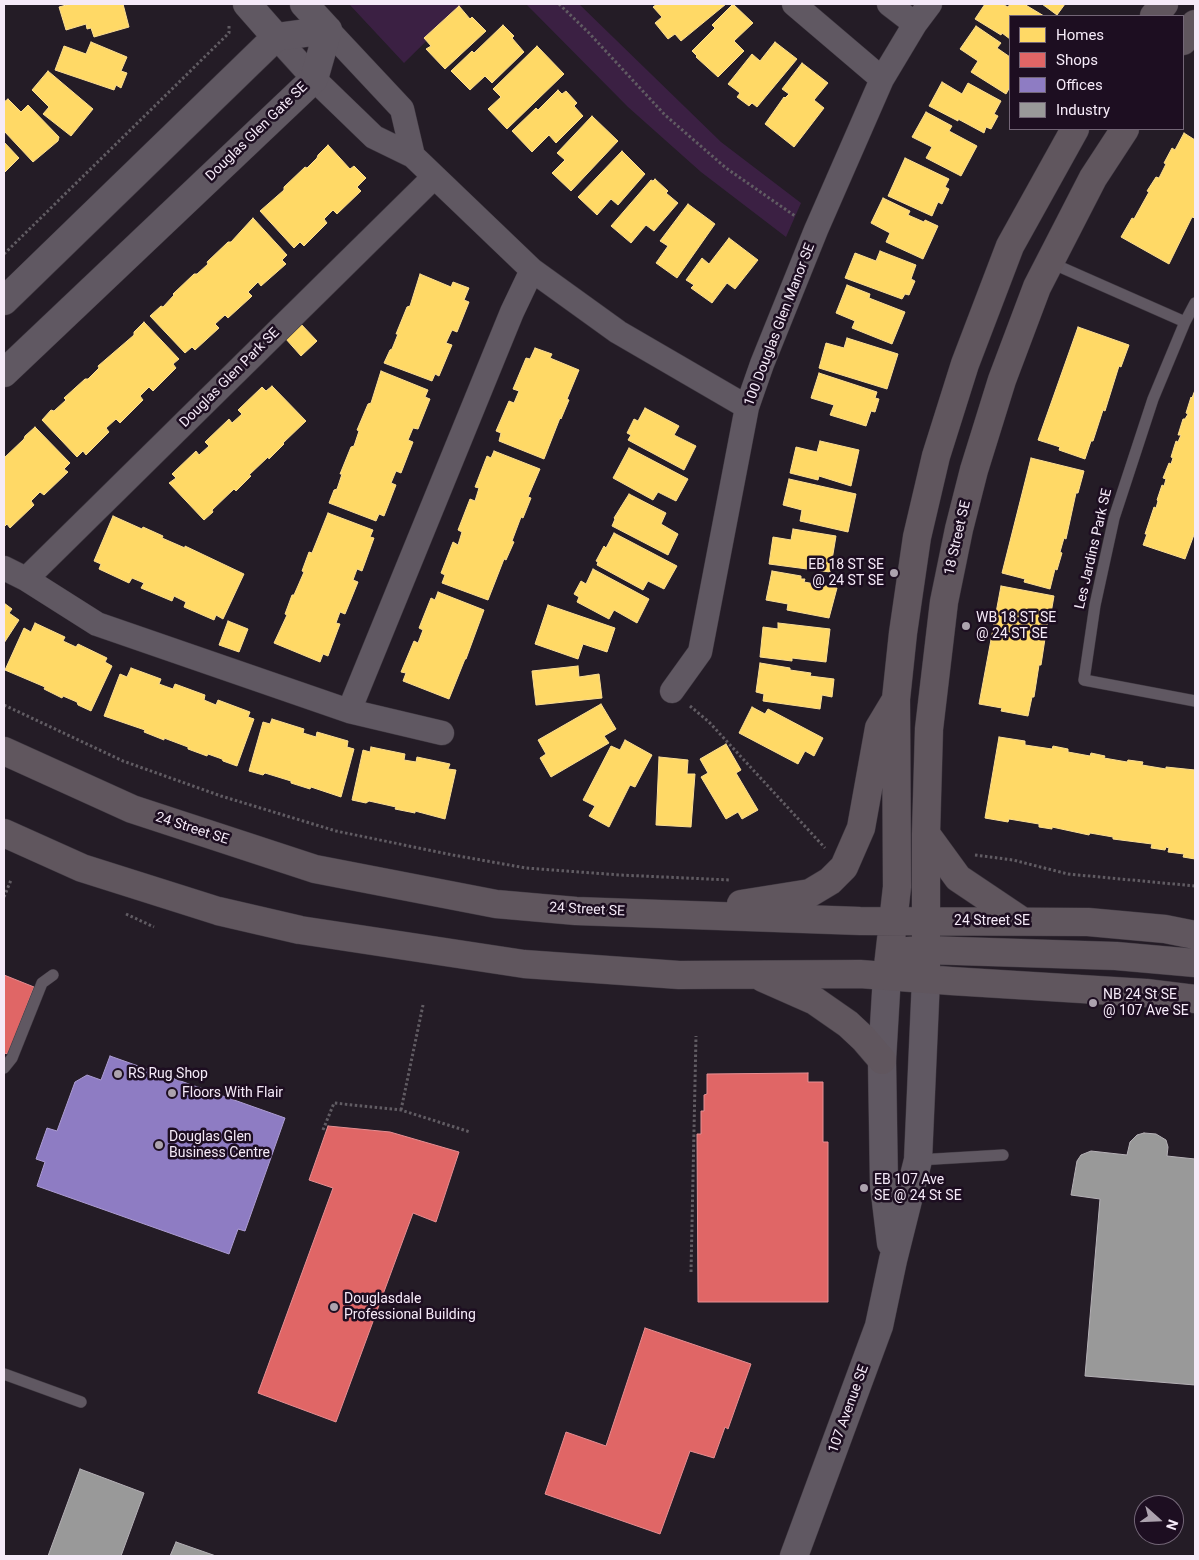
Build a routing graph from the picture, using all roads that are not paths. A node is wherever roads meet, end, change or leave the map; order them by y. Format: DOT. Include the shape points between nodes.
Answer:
graph roads {
  1 [pos="247,4"];
  2 [pos="304,4"];
  3 [pos="794,4"];
  4 [pos="889,4"];
  5 [pos="930,4"];
  6 [pos="1164,4"];
  7 [pos="1155,15"];
  8 [pos="915,24"];
  9 [pos="1195,24"];
  10 [pos="328,30"];
  11 [pos="276,37"];
  12 [pos="1184,40"];
  13 [pos="882,78"];
  14 [pos="314,79"];
  15 [pos="1074,130"];
  16 [pos="1123,130"];
  17 [pos="413,156"];
  18 [pos="434,177"];
  19 [pos="1049,262"];
  20 [pos="532,270"];
  21 [pos="4,301"];
  22 [pos="1195,303"];
  23 [pos="1185,322"];
  24 [pos="4,374"];
  25 [pos="747,407"];
  26 [pos="4,568"];
  27 [pos="26,578"];
  28 [pos="672,691"];
  29 [pos="896,700"];
  30 [pos="1195,700"];
  31 [pos="349,711"];
  32 [pos="442,733"];
  33 [pos="4,751"];
  34 [pos="4,833"];
  35 [pos="926,834"];
  36 [pos="671,913"];
  37 [pos="894,921"];
  38 [pos="926,921"];
  39 [pos="1022,921"];
  40 [pos="1195,935"];
  41 [pos="925,950"];
  42 [pos="1195,963"];
  43 [pos="755,974"];
  44 [pos="54,975"];
  45 [pos="887,975"];
  46 [pos="926,980"];
  47 [pos="1195,999"];
  48 [pos="882,1060"];
  49 [pos="4,1068"];
  50 [pos="1004,1156"];
  51 [pos="918,1160"];
  52 [pos="893,1260"];
  53 [pos="4,1374"];
  54 [pos="81,1402"];
  55 [pos="794,1556"];
  1 -- 11 [label="street"];
  2 -- 10 [label="street"];
  3 -- 13 [label="street"];
  4 -- 8 [label="street"];
  5 -- 8 [label="street, 100 Douglas Glen Manor SE"];
  6 -- 7 [label="main road"];
  8 -- 13 [label="street, 100 Douglas Glen Manor SE"];
  9 -- 12 [label="main road"];
  10 -- 11 [label="street"];
  10 -- 14 [label="street, Douglas Glen Gate SE"];
  10 -- 17 [label="street" via="402,109"];
  11 -- 14 [label="street"];
  11 -- 21 [label="street"];
  13 -- 25 [label="street, 100 Douglas Glen Manor SE" via="816,230"];
  14 -- 17 [label="street" via="374,137"];
  14 -- 24 [label="street, Douglas Glen Gate SE"];
  15 -- 29 [label="main road" via="1010,246 965,364 936,456 917,537"];
  16 -- 19 [label="main road, 18 Street SE" via="1093,178"];
  17 -- 18 [label="street"];
  18 -- 20 [label="street"];
  18 -- 27 [label="street, Douglas Glen Park SE"];
  19 -- 23 [label="lane"];
  19 -- 35 [label="main road, 18 Street SE" via="1002,380 959,529 944,602 929,729"];
  20 -- 25 [label="street" via="618,332"];
  20 -- 31 [label="street"];
  22 -- 23 [label="lane, Les Jardins Park SE"];
  23 -- 30 [label="lane, Les Jardins Park SE" via="1152,399 1114,518 1084,680"];
  25 -- 28 [label="street, 100 Douglas Glen Manor SE" via="700,652"];
  26 -- 27 [label="street"];
  27 -- 31 [label="street" via="97,624"];
  29 -- 36 [label="main road" via="879,728 861,828 844,867 830,881 810,893"];
  29 -- 37 [label="main road" via="897,887"];
  31 -- 32 [label="street"];
  33 -- 36 [label="main road, 24 Street SE" via="132,809 315,869 496,904 576,911"];
  34 -- 43 [label="main road" via="82,868 218,911 300,930 524,964 679,975"];
  35 -- 38 [label="main road, 18 Street SE"];
  35 -- 39 [label="main road" via="958,878"];
  36 -- 37 [label="main road, 24 Street SE"];
  37 -- 38 [label="main road, 24 Street SE"];
  37 -- 45 [label="main road"];
  38 -- 39 [label="main road, 24 Street SE"];
  38 -- 41 [label="main road, 18 Street SE"];
  39 -- 40 [label="main road, 24 Street SE" via="1088,922"];
  41 -- 42 [label="main road" via="1116,956"];
  41 -- 45 [label="main road" via="908,951"];
  41 -- 46 [label="main road, 18 Street SE"];
  43 -- 45 [label="main road"];
  43 -- 48 [label="main road" via="815,1001 848,1024"];
  44 -- 49 [label="lane" via="42,983 12,1058"];
  45 -- 46 [label="main road"];
  45 -- 48 [label="street, 107 Avenue SE"];
  46 -- 47 [label="main road"];
  46 -- 51 [label="street, 107 Avenue SE"];
  48 -- 52 [label="street, 107 Avenue SE" via="884,1185"];
  50 -- 51 [label="lane"];
  51 -- 52 [label="street, 107 Avenue SE"];
  52 -- 55 [label="street, 107 Avenue SE" via="879,1326"];
  53 -- 54 [label="lane"];
}
